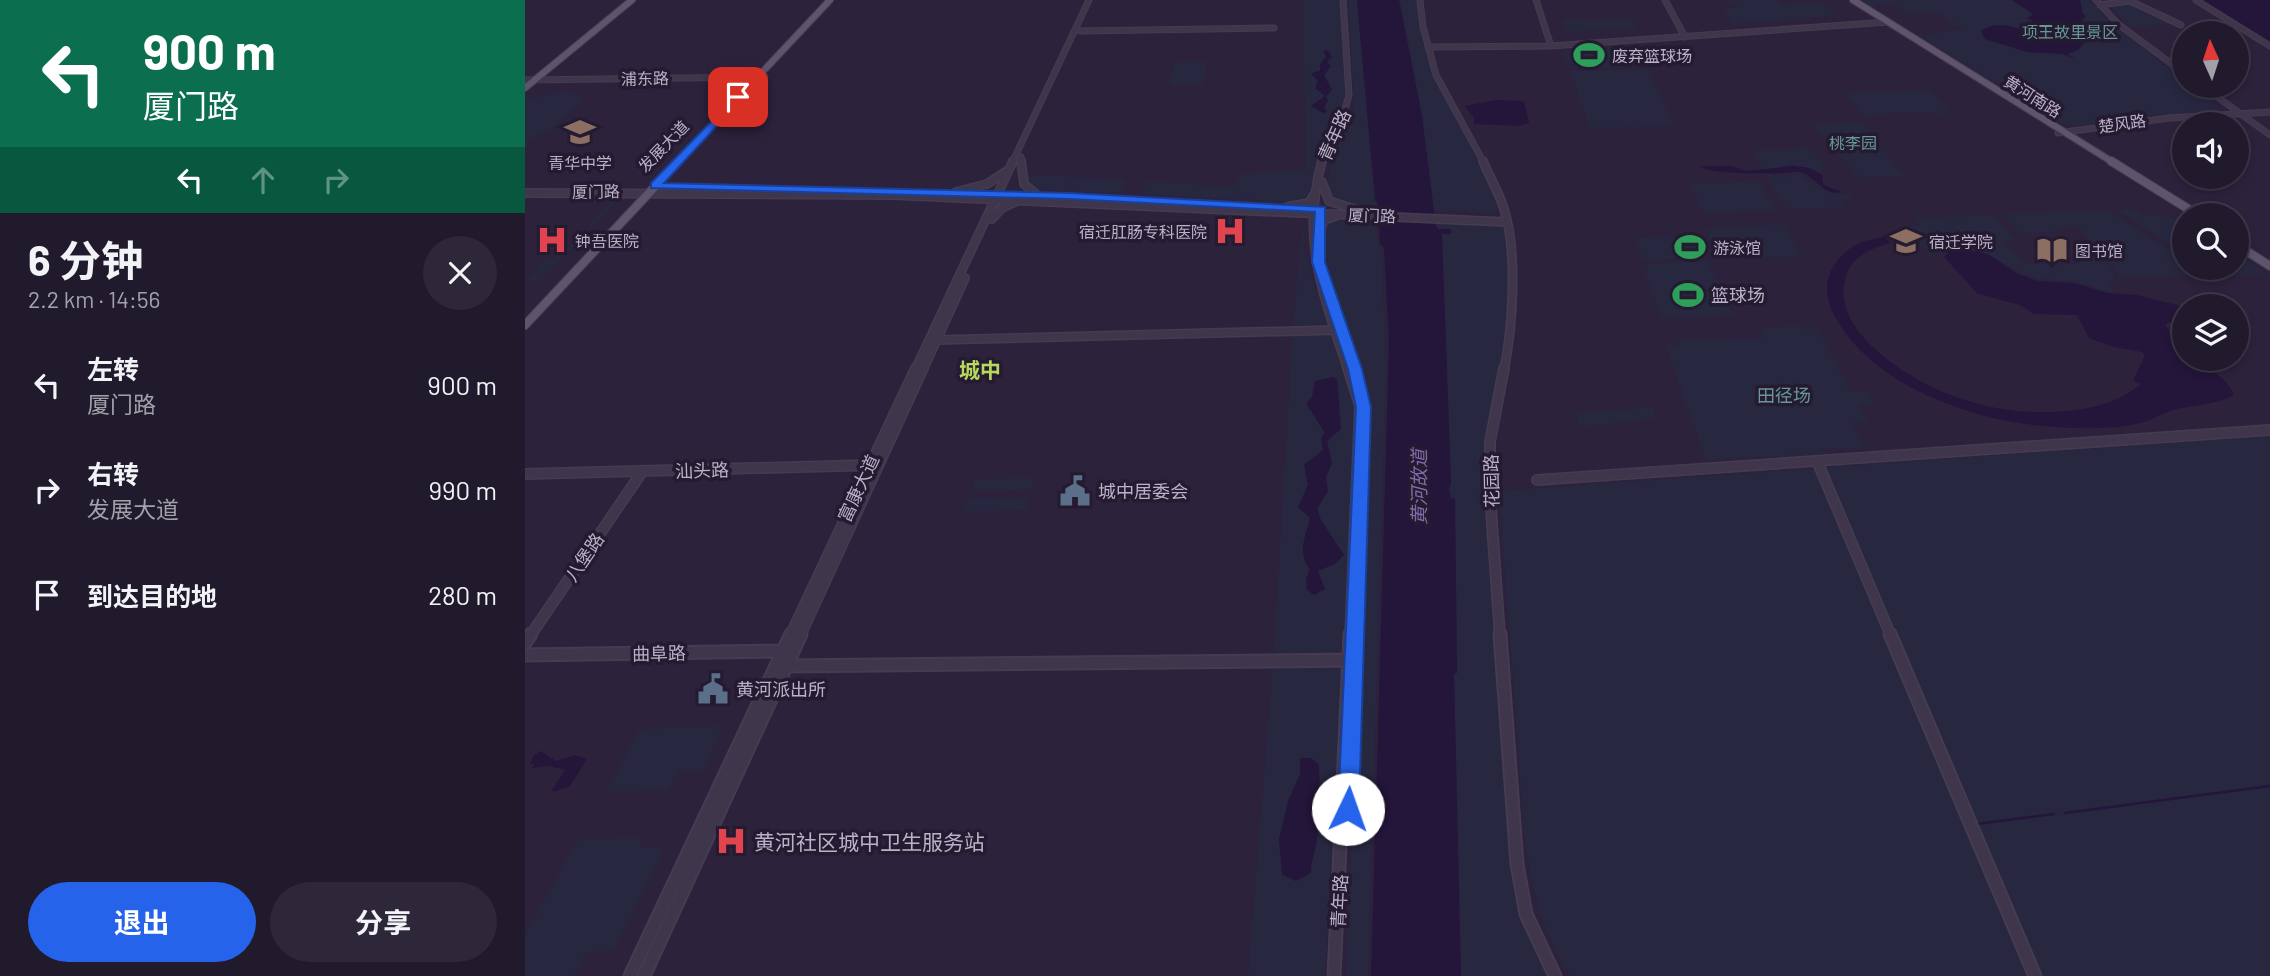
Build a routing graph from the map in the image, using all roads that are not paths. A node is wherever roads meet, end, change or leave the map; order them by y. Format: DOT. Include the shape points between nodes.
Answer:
graph roads {
  1 [pos="624,0"];
  2 [pos="632,0"];
  3 [pos="823,0"];
  4 [pos="830,0"];
  5 [pos="1089,0"];
  6 [pos="1094,0"];
  7 [pos="1345,0"];
  8 [pos="1420,0"];
  9 [pos="1536,0"];
  10 [pos="1665,0"];
  11 [pos="1847,0"];
  12 [pos="1853,0"];
  13 [pos="2129,0"];
  14 [pos="2196,0"];
  15 [pos="2098,3"];
  16 [pos="2173,21"];
  17 [pos="1885,22"];
  18 [pos="1274,28"];
  19 [pos="1080,31"];
  20 [pos="1685,37"];
  21 [pos="1551,46"];
  22 [pos="2270,46"];
  23 [pos="1428,47"];
  24 [pos="2172,64"];
  25 [pos="757,77"];
  26 [pos="525,80"];
  27 [pos="536,80"];
  28 [pos="525,89"];
  29 [pos="2218,98"];
  30 [pos="2238,112"];
  31 [pos="2270,112"];
  32 [pos="2249,113"];
  33 [pos="2172,118"];
  34 [pos="2249,120"];
  35 [pos="2061,132"];
  36 [pos="2270,135"];
  37 [pos="1018,158"];
  38 [pos="1320,182"];
  39 [pos="647,188"];
  40 [pos="525,190"];
  41 [pos="952,194"];
  42 [pos="1000,195"];
  43 [pos="1034,197"];
  44 [pos="2178,203"];
  45 [pos="2172,204"];
  46 [pos="1282,209"];
  47 [pos="1318,211"];
  48 [pos="1365,213"];
  49 [pos="1350,214"];
  50 [pos="989,219"];
  51 [pos="1505,219"];
  52 [pos="1316,239"];
  53 [pos="2249,247"];
  54 [pos="2249,253"];
  55 [pos="2270,260"];
  56 [pos="2270,266"];
  57 [pos="525,314"];
  58 [pos="525,325"];
  59 [pos="1337,330"];
  60 [pos="936,340"];
  61 [pos="2270,430"];
  62 [pos="1817,461"];
  63 [pos="873,468"];
  64 [pos="641,474"];
  65 [pos="525,476"];
  66 [pos="1537,480"];
  67 [pos="525,643"];
  68 [pos="788,651"];
  69 [pos="525,655"];
  70 [pos="1353,660"];
  71 [pos="787,666"];
  72 [pos="630,976"];
  73 [pos="645,976"];
  74 [pos="1334,976"];
  75 [pos="1341,976"];
  76 [pos="1555,976"];
  77 [pos="2035,976"];
  1 -- 26 [label="main road"];
  2 -- 27 [label="main road"];
  3 -- 25 [label="main road, 发展大道"];
  4 -- 25 [label="main road, 发展大道"];
  5 -- 37 [label="street, 富康大道"];
  6 -- 19 [label="street, 富康大道"];
  7 -- 38 [label="street, 青年路" via="1352,103"];
  8 -- 23 [label="street, 花园路"];
  9 -- 21 [label="street"];
  10 -- 20 [label="street"];
  11 -- 17 [label="main road, 黄河南路"];
  12 -- 17 [label="main road, 黄河南路"];
  13 -- 15 [label="street"];
  13 -- 16 [label="street"];
  14 -- 22 [label="street"];
  15 -- 24 [label="street"];
  17 -- 20 [label="street"];
  17 -- 35 [label="main road, 黄河南路"];
  18 -- 19 [label="street"];
  19 -- 37 [label="street, 富康大道"];
  20 -- 21 [label="street"];
  21 -- 23 [label="street"];
  23 -- 51 [label="street, 花园路" via="1442,88 1490,174"];
  25 -- 27 [label="street, 浦东路"];
  25 -- 39 [label="main road, 发展大道"];
  26 -- 27 [label="street, 浦东路"];
  27 -- 28 [label="main road"];
  29 -- 30 [label="street"];
  31 -- 32 [label="street, 楚风路"];
  33 -- 35 [label="street, 楚风路"];
  34 -- 36 [label="street"];
  35 -- 44 [label="main road, 黄河南路"];
  35 -- 45 [label="main road, 黄河南路"];
  37 -- 41 [label="street" via="1002,177"];
  37 -- 42 [label="street, 富康大道"];
  37 -- 43 [label="street" via="1024,187"];
  38 -- 46 [label="street" via="1312,202"];
  38 -- 47 [label="street, 青年路"];
  38 -- 48 [label="street" via="1329,201"];
  39 -- 40 [label="street, 厦门路"];
  39 -- 41 [label="street, 厦门路"];
  39 -- 57 [label="main road, 发展大道"];
  39 -- 58 [label="main road, 发展大道"];
  41 -- 42 [label="street, 厦门路"];
  41 -- 50 [label="street" via="982,203"];
  42 -- 43 [label="street, 厦门路"];
  42 -- 50 [label="street, 富康大道"];
  43 -- 46 [label="street, 厦门路"];
  43 -- 50 [label="street" via="1007,205"];
  46 -- 47 [label="street, 厦门路"];
  46 -- 52 [label="street" via="1312,219"];
  47 -- 48 [label="street, 厦门路"];
  47 -- 49 [label="street, 厦门路"];
  47 -- 52 [label="street, 青年路"];
  48 -- 49 [label="street, 厦门路"];
  48 -- 51 [label="street, 厦门路"];
  49 -- 52 [label="street" via="1324,220"];
  50 -- 60 [label="street, 富康大道"];
  50 -- 63 [label="street, 富康大道"];
  51 -- 76 [label="street, 花园路" via="1512,268 1512,318 1490,442 1491,509 1521,890 1537,942"];
  52 -- 59 [label="street, 青年路" via="1315,267"];
  52 -- 70 [label="street, 青年路" via="1319,267 1363,402"];
  53 -- 55 [label="main road"];
  54 -- 56 [label="main road"];
  59 -- 60 [label="street"];
  59 -- 70 [label="street, 青年路" via="1360,406"];
  60 -- 63 [label="street, 富康大道"];
  61 -- 62 [label="street"];
  62 -- 66 [label="street"];
  62 -- 77 [label="street"];
  63 -- 64 [label="street, 汕头路"];
  63 -- 68 [label="street, 富康大道"];
  64 -- 65 [label="street, 汕头路"];
  64 -- 67 [label="street, 八堡路"];
  68 -- 69 [label="street, 曲阜路"];
  68 -- 71 [label="street, 富康大道"];
  68 -- 72 [label="street, 富康大道"];
  70 -- 71 [label="street"];
  70 -- 74 [label="street, 青年路"];
  70 -- 75 [label="street, 青年路"];
  71 -- 73 [label="street, 富康大道"];
}
